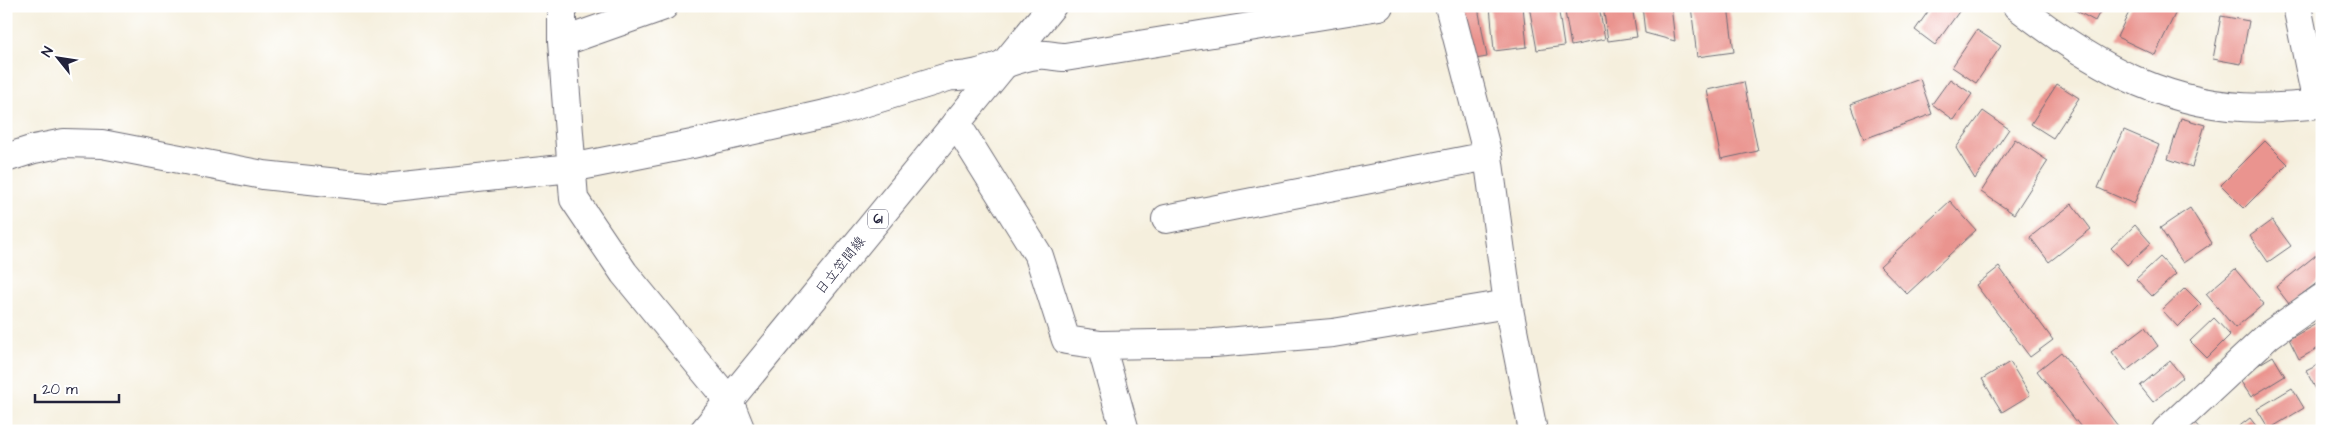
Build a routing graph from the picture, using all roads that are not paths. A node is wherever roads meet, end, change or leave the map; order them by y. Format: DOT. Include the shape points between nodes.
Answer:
graph roads {
  1 [pos="562,6"];
  2 [pos="664,6"];
  3 [pos="1052,6"];
  4 [pos="1379,6"];
  5 [pos="1449,6"];
  6 [pos="2017,6"];
  7 [pos="2297,6"];
  8 [pos="562,42"];
  9 [pos="1005,64"];
  10 [pos="2319,103"];
  11 [pos="956,123"];
  12 [pos="1488,156"];
  13 [pos="6,158"];
  14 [pos="571,168"];
  15 [pos="1166,219"];
  16 [pos="2322,298"];
  17 [pos="1508,304"];
  18 [pos="1101,346"];
  19 [pos="729,401"];
  20 [pos="704,431"];
  21 [pos="741,431"];
  22 [pos="1125,431"];
  23 [pos="1533,431"];
  24 [pos="2166,431"];
  1 -- 8 [label="street"];
  2 -- 8 [label="street"];
  3 -- 9 [label="street, 日立笠間線 / 61"];
  4 -- 9 [label="street" via="1065,57 1038,55"];
  5 -- 12 [label="street"];
  6 -- 10 [label="street" via="2089,58 2126,78 2167,94 2210,104 2258,108"];
  7 -- 10 [label="street"];
  8 -- 14 [label="street"];
  9 -- 11 [label="street, 日立笠間線 / 61"];
  9 -- 14 [label="street" via="968,77 951,76 834,112"];
  11 -- 18 [label="street" via="1039,256 1066,340"];
  11 -- 19 [label="street, 日立笠間線 / 61"];
  12 -- 15 [label="street"];
  12 -- 17 [label="street"];
  13 -- 14 [label="street" via="64,143 102,144 263,175 385,188"];
  14 -- 19 [label="street" via="574,199 624,273"];
  16 -- 24 [label="street" via="2269,335"];
  17 -- 18 [label="street" via="1333,332 1214,343"];
  17 -- 23 [label="street"];
  18 -- 22 [label="street"];
  19 -- 20 [label="street, 日立笠間線 / 61"];
  19 -- 21 [label="street"];
}
